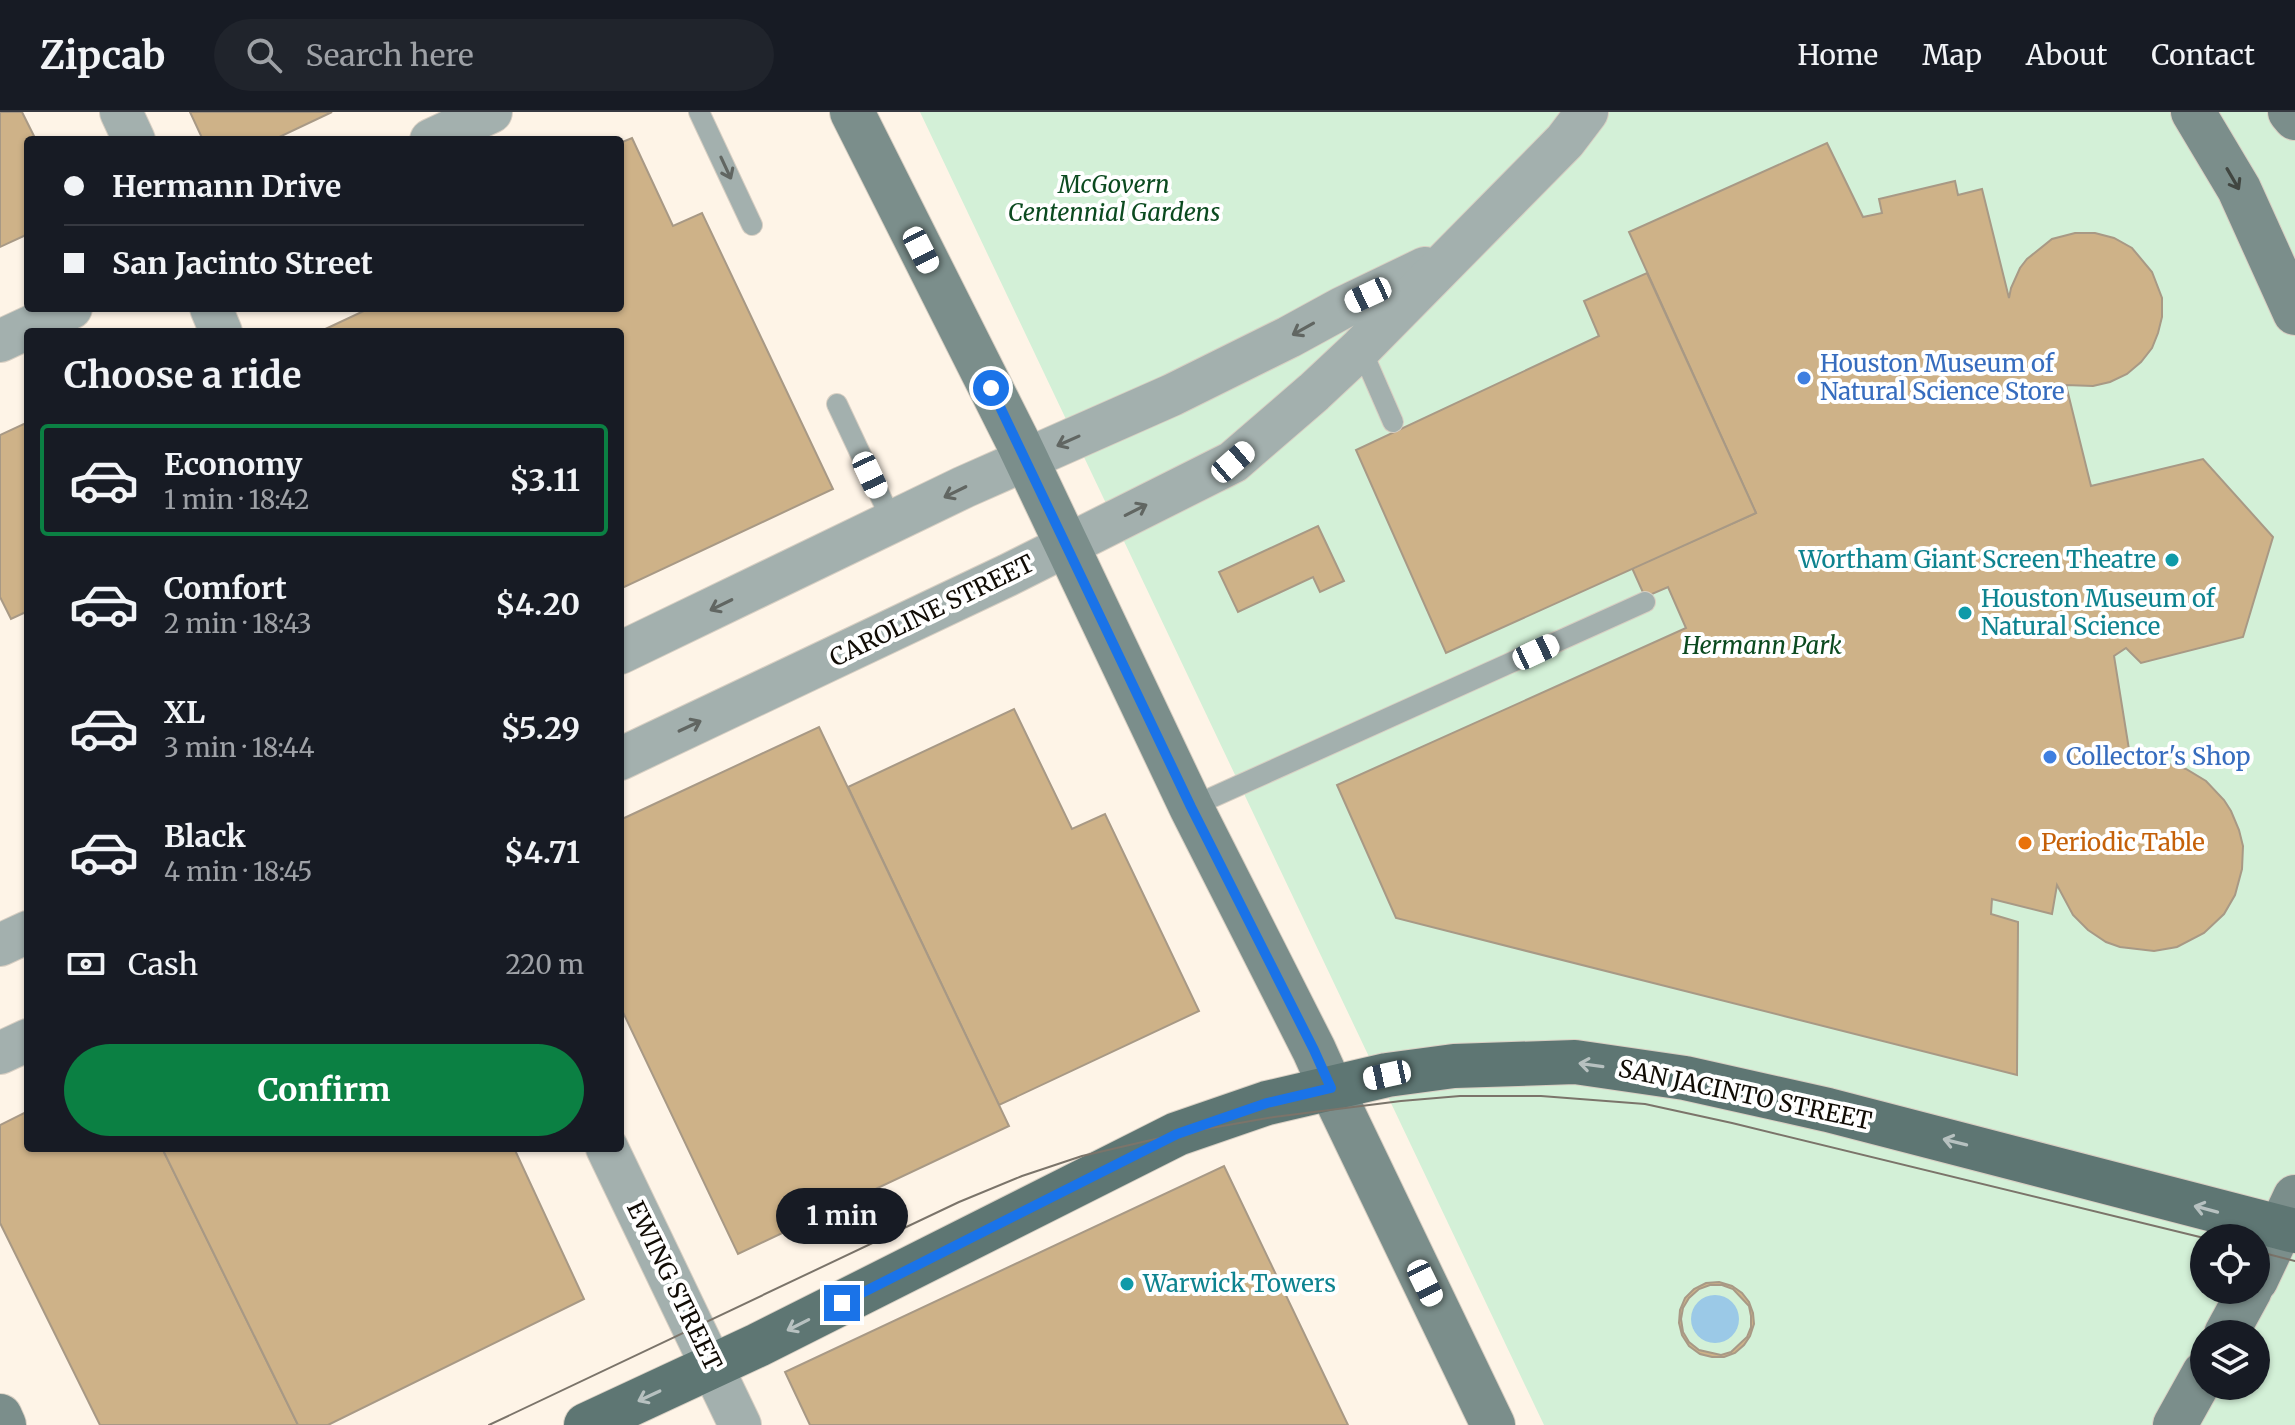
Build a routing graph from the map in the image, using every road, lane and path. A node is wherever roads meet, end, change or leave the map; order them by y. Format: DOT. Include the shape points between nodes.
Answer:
graph roads {
  1 [pos="121,112"];
  2 [pos="491,112"];
  3 [pos="699,112"];
  4 [pos="852,112"];
  5 [pos="1587,112"];
  6 [pos="2193,112"];
  7 [pos="2290,112"];
  8 [pos="2295,118"];
  9 [pos="132,136"];
  10 [pos="440,136"];
  11 [pos="752,225"];
  12 [pos="1448,257"];
  13 [pos="1342,308"];
  14 [pos="62,312"];
  15 [pos="2295,313"];
  16 [pos="28,328"];
  17 [pos="24,330"];
  18 [pos="0,341"];
  19 [pos="1361,348"];
  20 [pos="837,404"];
  21 [pos="1393,422"];
  22 [pos="1026,459"];
  23 [pos="893,523"];
  24 [pos="1067,546"];
  25 [pos="1645,602"];
  26 [pos="624,651"];
  27 [pos="624,757"];
  28 [pos="1191,807"];
  29 [pos="24,934"];
  30 [pos="0,945"];
  31 [pos="24,1042"];
  32 [pos="0,1053"];
  33 [pos="1331,1088"];
  34 [pos="609,1152"];
  35 [pos="2290,1219"];
  36 [pos="2270,1255"];
  37 [pos="712,1366"];
  38 [pos="2190,1398"];
  39 [pos="0,1416"];
  40 [pos="4,1425"];
  41 [pos="586,1425"];
  42 [pos="740,1425"];
  43 [pos="1493,1425"];
  44 [pos="2175,1425"];
  1 -- 9 [label="street"];
  2 -- 10 [label="street"];
  3 -- 11 [label="lane, one-way"];
  4 -- 22 [label="street"];
  5 -- 12 [label="street, CAROLINE STREET" via="1565,141"];
  6 -- 15 [label="street, one-way" via="2239,189"];
  7 -- 8 [label="street"];
  12 -- 13 [label="street, CAROLINE STREET"];
  12 -- 19 [label="street, CAROLINE STREET"];
  13 -- 19 [label="lane"];
  13 -- 22 [label="street, CAROLINE STREET, one-way" via="1172,395"];
  14 -- 16 [label="street"];
  17 -- 18 [label="street"];
  19 -- 21 [label="lane"];
  24 -- 19 [label="street, CAROLINE STREET, one-way" via="1233,462"];
  20 -- 23 [label="lane"];
  22 -- 23 [label="street, CAROLINE STREET, one-way"];
  22 -- 24 [label="street"];
  23 -- 26 [label="street, CAROLINE STREET, one-way"];
  27 -- 24 [label="street, CAROLINE STREET, one-way"];
  24 -- 28 [label="street"];
  25 -- 28 [label="lane"];
  28 -- 33 [label="street"];
  29 -- 30 [label="street"];
  31 -- 32 [label="street"];
  35 -- 33 [label="main road, SAN JACINTO STREET, one-way" via="1685,1078 1575,1062 1454,1066"];
  33 -- 37 [label="main road, SAN JACINTO STREET, one-way" via="1177,1134"];
  33 -- 43 [label="street"];
  34 -- 37 [label="street, EWING STREET"];
  35 -- 36 [label="street"];
  37 -- 41 [label="main road, SAN JACINTO STREET, one-way"];
  37 -- 42 [label="street, EWING STREET"];
  38 -- 44 [label="street"];
  39 -- 40 [label="street"];
}
